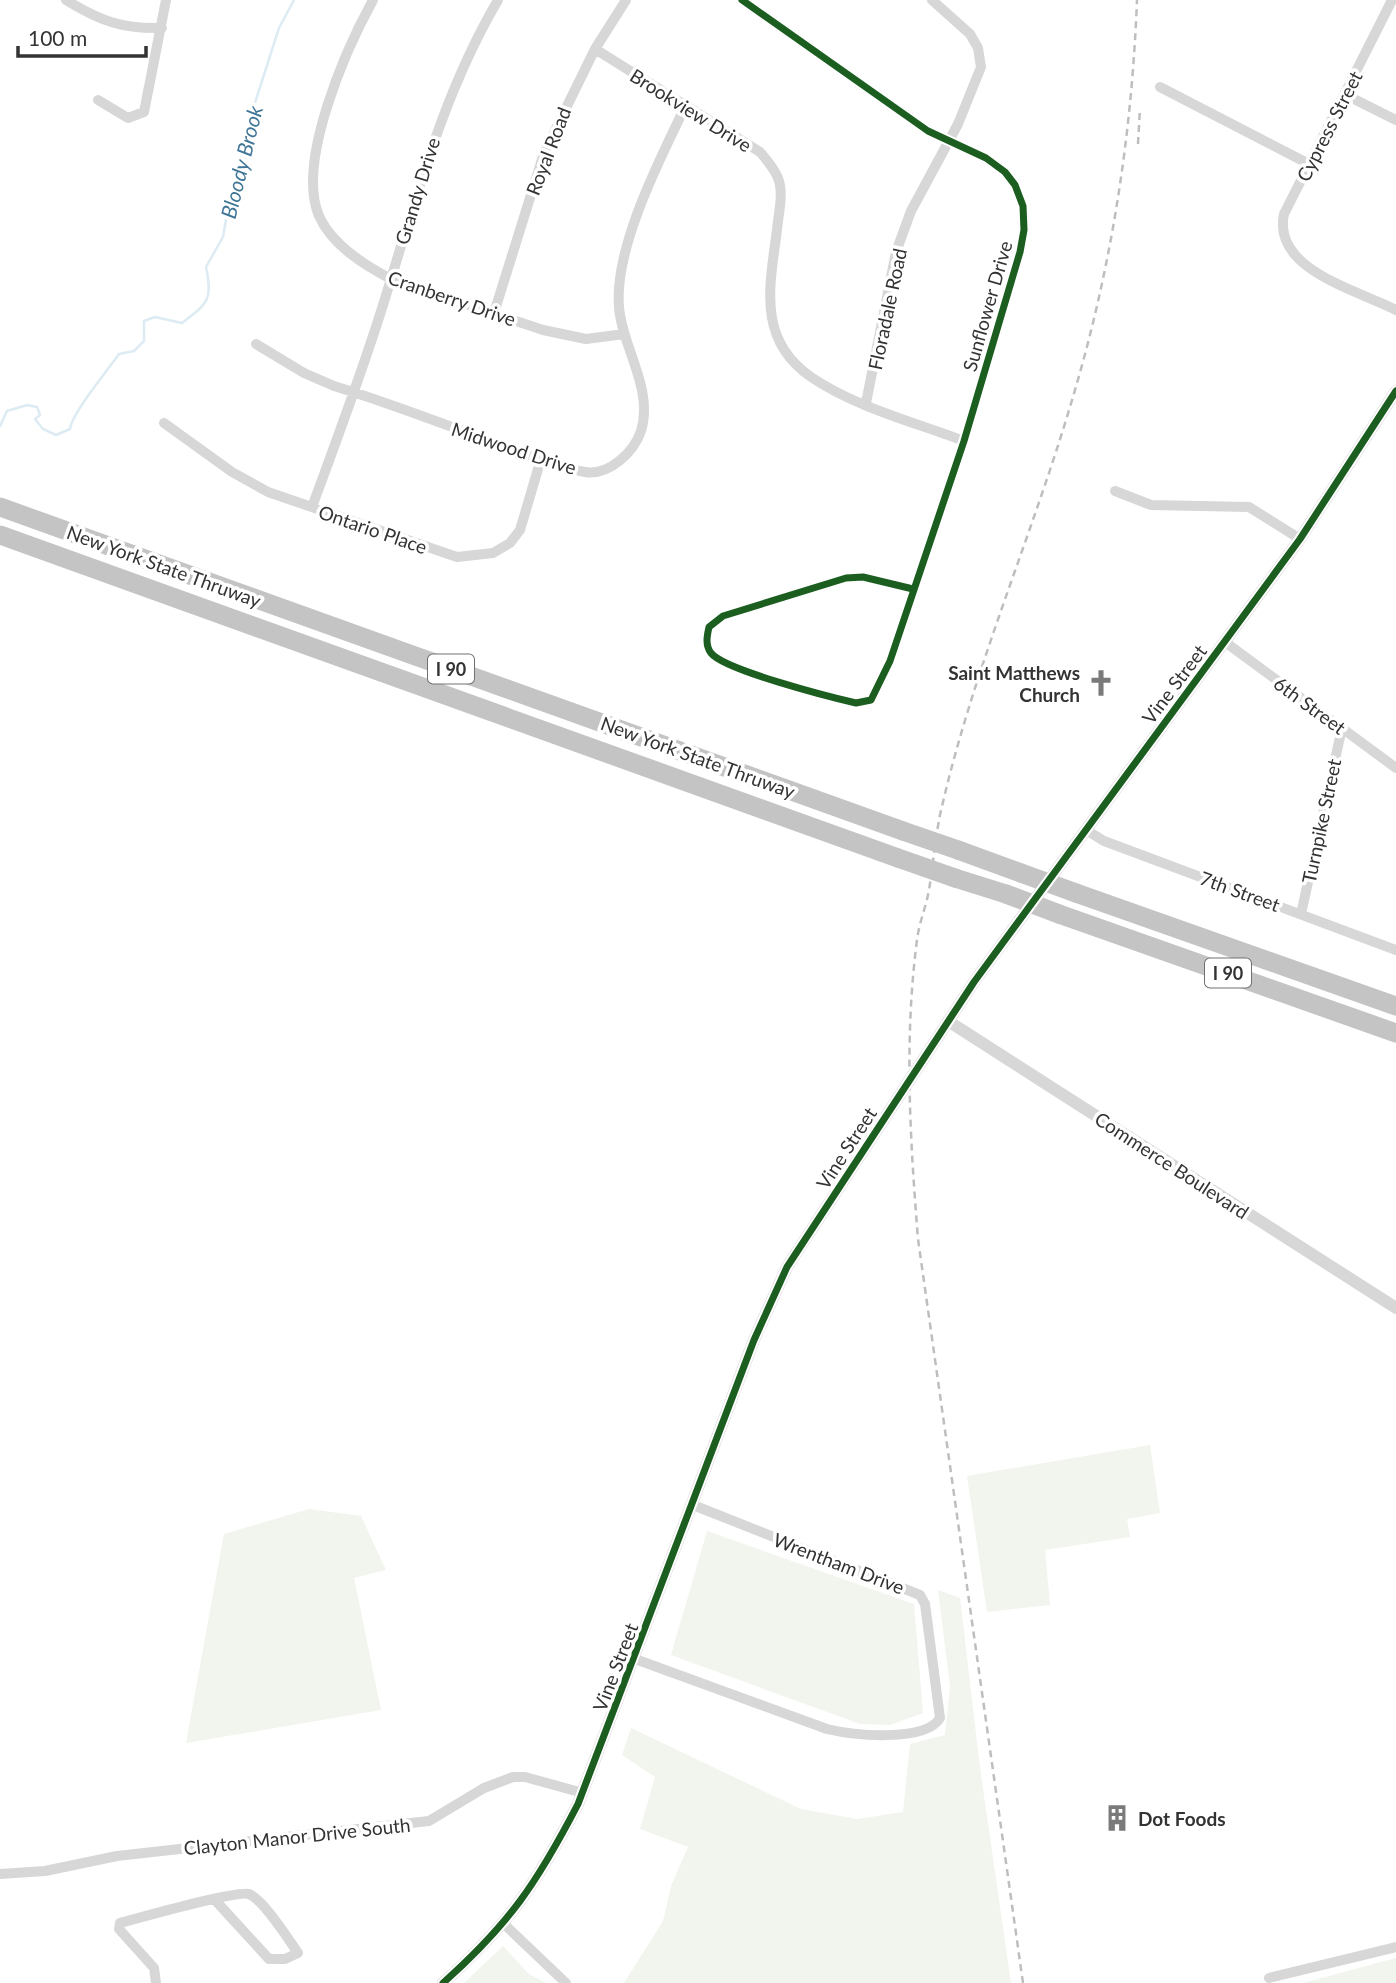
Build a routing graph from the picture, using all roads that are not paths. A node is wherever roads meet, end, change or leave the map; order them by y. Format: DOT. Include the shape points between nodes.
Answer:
graph roads {
  1 [pos="66,0"];
  2 [pos="166,0"];
  3 [pos="373,0"];
  4 [pos="498,0"];
  5 [pos="626,0"];
  6 [pos="742,0"];
  7 [pos="932,0"];
  8 [pos="1392,0"];
  9 [pos="162,28"];
  10 [pos="595,49"];
  11 [pos="1160,87"];
  12 [pos="1346,95"];
  13 [pos="98,100"];
  14 [pos="685,107"];
  15 [pos="1396,120"];
  16 [pos="948,141"];
  17 [pos="1309,164"];
  18 [pos="391,279"];
  19 [pos="1396,310"];
  20 [pos="494,313"];
  21 [pos="624,334"];
  22 [pos="256,344"];
  23 [pos="1396,391"];
  24 [pos="354,392"];
  25 [pos="866,403"];
  26 [pos="164,423"];
  27 [pos="964,441"];
  28 [pos="541,459"];
  29 [pos="1115,491"];
  30 [pos="0,508"];
  31 [pos="312,508"];
  32 [pos="0,535"];
  33 [pos="1300,539"];
  34 [pos="913,589"];
  35 [pos="1225,642"];
  36 [pos="1342,728"];
  37 [pos="1396,768"];
  38 [pos="1086,830"];
  39 [pos="1301,914"];
  40 [pos="1396,950"];
  41 [pos="1396,1006"];
  42 [pos="948,1021"];
  43 [pos="1396,1033"];
  44 [pos="1396,1308"];
  45 [pos="692,1505"];
  46 [pos="635,1659"];
  47 [pos="583,1793"];
  48 [pos="0,1874"];
  49 [pos="215,1900"];
  50 [pos="504,1924"];
  51 [pos="1396,1947"];
  52 [pos="1269,1978"];
  53 [pos="156,1983"];
  54 [pos="443,1983"];
  55 [pos="566,1983"];
  1 -- 9 [label="street" via="124,27"];
  2 -- 9 [label="street"];
  3 -- 18 [label="street, Cranberry Drive" via="329,105 313,183 320,217 329,232 369,267"];
  4 -- 18 [label="street, Grandy Drive" via="436,130"];
  5 -- 10 [label="street, Royal Road"];
  6 -- 16 [label="street, Sunflower Drive"];
  7 -- 16 [label="street, Floradale Road" via="970,34 981,57 976,84"];
  8 -- 12 [label="street, Cypress Street"];
  9 -- 13 [label="street" via="144,111 128,118"];
  10 -- 14 [label="street, Brookview Drive"];
  10 -- 20 [label="street, Royal Road" via="544,153"];
  11 -- 17 [label="street"];
  12 -- 15 [label="street"];
  12 -- 17 [label="street, Cypress Street"];
  14 -- 21 [label="street, Midwood Drive" via="642,201 623,264 619,308"];
  14 -- 25 [label="street, Brookview Drive" via="760,152 772,165 780,199 768,301 775,331 781,345 809,376"];
  16 -- 25 [label="street, Floradale Road" via="911,211 896,252"];
  16 -- 27 [label="street, Sunflower Drive" via="1005,172 1023,206 1024,230 1017,263"];
  17 -- 19 [label="street, Cypress Street" via="1282,226 1293,254 1321,274"];
  18 -- 20 [label="street, Cranberry Drive"];
  18 -- 24 [label="street, Grandy Drive"];
  20 -- 21 [label="street, Cranberry Drive" via="586,339"];
  21 -- 28 [label="street, Midwood Drive" via="644,412 630,451 603,470 592,472"];
  22 -- 24 [label="street, Midwood Drive" via="304,373"];
  23 -- 33 [label="street, Vine Street"];
  24 -- 28 [label="street, Midwood Drive"];
  24 -- 31 [label="street, Grandy Drive"];
  25 -- 27 [label="street, Brookview Drive"];
  26 -- 31 [label="street, Ontario Place" via="268,492"];
  27 -- 34 [label="street, Sunflower Drive"];
  28 -- 31 [label="street, Ontario Place" via="520,530 493,553 470,558 445,554"];
  29 -- 33 [label="street" via="1152,505 1249,508"];
  30 -- 41 [label="highway, New York State Thruway / I 90, bridge"];
  32 -- 43 [label="highway, New York State Thruway / I 90, bridge"];
  33 -- 35 [label="street, Vine Street"];
  34 -- 34 [label="street, Sunflower Drive" via="878,691 862,703 730,666 711,653 707,641 709,627 723,616 827,583 863,577"];
  35 -- 36 [label="street, 6th Street"];
  35 -- 38 [label="street, Vine Street"];
  36 -- 37 [label="street, 6th Street"];
  36 -- 39 [label="street, Turnpike Street"];
  38 -- 39 [label="street, 7th Street" via="1104,841"];
  38 -- 42 [label="street, Vine Street"];
  39 -- 40 [label="street, 7th Street"];
  42 -- 44 [label="street, Commerce Boulevard"];
  42 -- 45 [label="street, Vine Street" via="787,1267 754,1340"];
  45 -- 46 [label="street, Vine Street"];
  45 -- 46 [label="street, Wrentham Drive" via="920,1595 940,1718 929,1728 880,1737 852,1735"];
  46 -- 47 [label="street, Vine Street"];
  47 -- 48 [label="street, Clayton Manor Drive South" via="513,1777 484,1788 429,1821 117,1856 45,1871"];
  47 -- 50 [label="street, Vine Street" via="547,1864"];
  49 -- 49 [label="street" via="250,1895 298,1953 268,1959"];
  49 -- 53 [label="street" via="120,1923 119,1929 154,1968"];
  50 -- 54 [label="street, Vine Street"];
  50 -- 55 [label="street"];
  51 -- 52 [label="street"];
}
